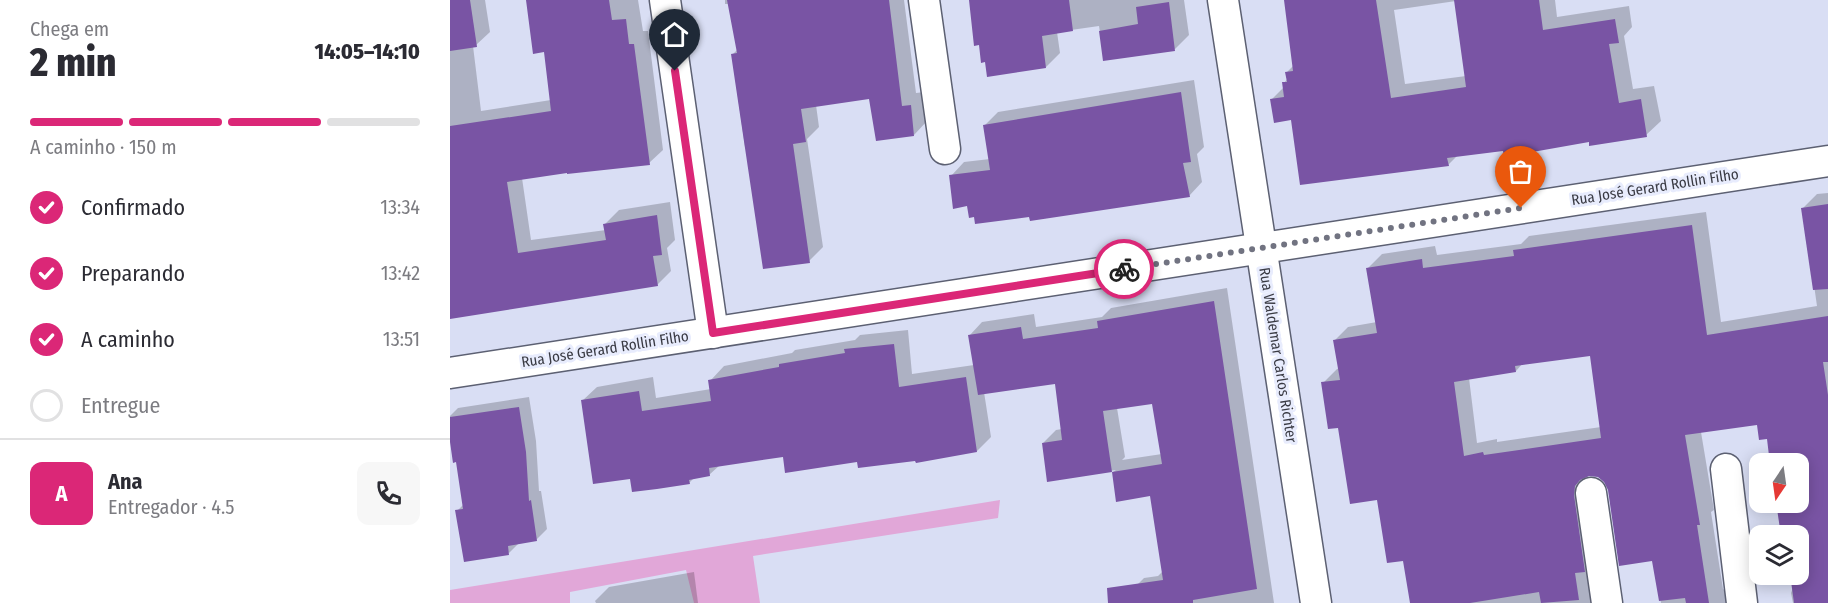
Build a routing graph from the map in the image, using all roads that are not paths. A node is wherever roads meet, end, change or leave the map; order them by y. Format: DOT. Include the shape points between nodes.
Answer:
graph roads {
  1 [pos="665,0"];
  2 [pos="924,0"];
  3 [pos="1223,0"];
  4 [pos="945,149"];
  5 [pos="1828,161"];
  6 [pos="1262,247"];
  7 [pos="713,333"];
  8 [pos="450,373"];
  9 [pos="1726,469"];
  10 [pos="1591,493"];
  11 [pos="1316,603"];
  12 [pos="1607,603"];
  13 [pos="1742,603"];
  1 -- 7 [label="street"];
  2 -- 4 [label="street"];
  3 -- 6 [label="street, Rua Waldemar Carlos Richter"];
  5 -- 6 [label="street, Rua José Gerard Rollin Filho"];
  6 -- 7 [label="street, Rua José Gerard Rollin Filho"];
  6 -- 11 [label="street, Rua Waldemar Carlos Richter"];
  7 -- 8 [label="street, Rua José Gerard Rollin Filho"];
  9 -- 13 [label="street"];
  10 -- 12 [label="street"];
}
